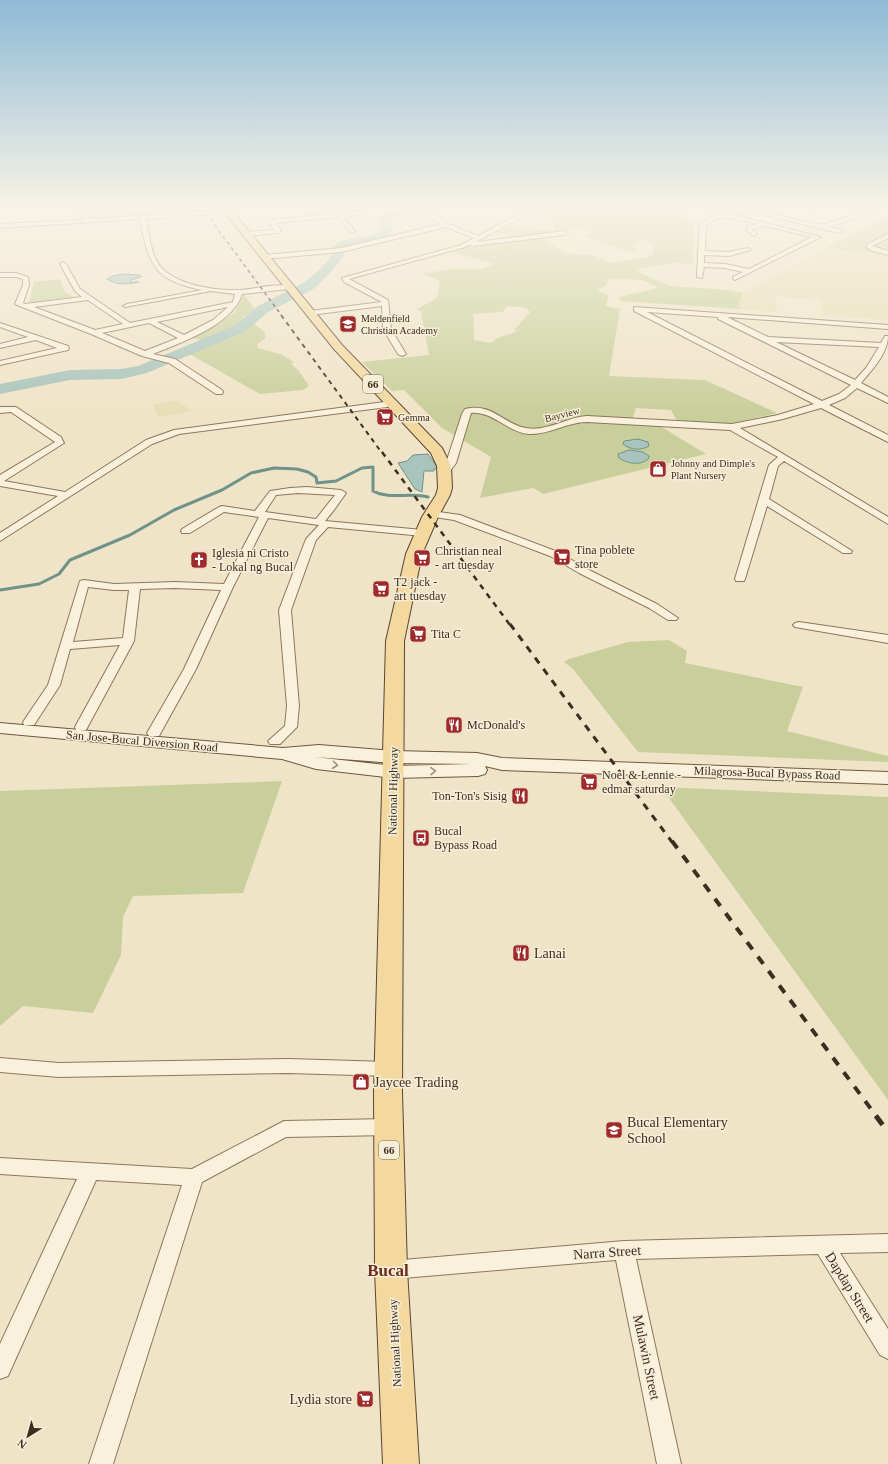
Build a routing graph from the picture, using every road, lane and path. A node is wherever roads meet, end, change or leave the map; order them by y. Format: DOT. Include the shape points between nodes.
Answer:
graph roads {
  1 [pos="20,276"];
  2 [pos="70,276"];
  3 [pos="167,276"];
  4 [pos="280,276"];
  5 [pos="351,276"];
  6 [pos="738,276"];
  7 [pos="735,278"];
  8 [pos="215,290"];
  9 [pos="292,291"];
  10 [pos="239,292"];
  11 [pos="89,298"];
  12 [pos="236,303"];
  13 [pos="385,304"];
  14 [pos="23,306"];
  15 [pos="127,306"];
  16 [pos="310,313"];
  17 [pos="715,314"];
  18 [pos="150,321"];
  19 [pos="0,325"];
  20 [pos="129,326"];
  21 [pos="888,327"];
  22 [pos="11,330"];
  23 [pos="0,332"];
  24 [pos="94,332"];
  25 [pos="35,338"];
  26 [pos="184,338"];
  27 [pos="764,338"];
  28 [pos="886,342"];
  29 [pos="0,346"];
  30 [pos="145,354"];
  31 [pos="402,354"];
  32 [pos="9,361"];
  33 [pos="0,363"];
  34 [pos="0,368"];
  35 [pos="857,384"];
  36 [pos="219,392"];
  37 [pos="888,400"];
  38 [pos="392,404"];
  39 [pos="821,405"];
  40 [pos="0,410"];
  41 [pos="732,427"];
  42 [pos="888,439"];
  43 [pos="784,457"];
  44 [pos="445,472"];
  45 [pos="0,479"];
  46 [pos="0,483"];
  47 [pos="66,495"];
  48 [pos="764,500"];
  49 [pos="261,514"];
  50 [pos="432,514"];
  51 [pos="888,521"];
  52 [pos="322,523"];
  53 [pos="186,531"];
  54 [pos="423,533"];
  55 [pos="0,538"];
  56 [pos="847,551"];
  57 [pos="740,579"];
  58 [pos="135,586"];
  59 [pos="228,587"];
  60 [pos="672,618"];
  61 [pos="799,625"];
  62 [pos="888,639"];
  63 [pos="128,641"];
  64 [pos="67,646"];
  65 [pos="29,722"];
  66 [pos="81,727"];
  67 [pos="0,728"];
  68 [pos="154,733"];
  69 [pos="279,748"];
  70 [pos="394,765"];
  71 [pos="888,778"];
  72 [pos="0,1065"];
  73 [pos="388,1069"];
  74 [pos="389,1126"];
  75 [pos="0,1166"];
  76 [pos="90,1171"];
  77 [pos="194,1177"];
  78 [pos="888,1243"];
  79 [pos="824,1246"];
  80 [pos="624,1250"];
  81 [pos="391,1270"];
  82 [pos="888,1348"];
  83 [pos="0,1368"];
  84 [pos="101,1464"];
  85 [pos="402,1464"];
  86 [pos="669,1464"];
  1 -- 14 [label="street" via="26,278 19,304"];
  2 -- 11 [label="street" via="77,290"];
  3 -- 8 [label="street" via="198,288"];
  4 -- 9 [label="main road, National Highway / 66"];
  5 -- 13 [label="street" via="345,278 346,281 385,300"];
  6 -- 7 [label="street"];
  8 -- 10 [label="street"];
  8 -- 15 [label="street"];
  9 -- 10 [label="street"];
  9 -- 16 [label="main road, National Highway / 66"];
  10 -- 12 [label="street"];
  11 -- 14 [label="street"];
  11 -- 20 [label="street"];
  12 -- 18 [label="street"];
  12 -- 26 [label="street" via="213,324"];
  13 -- 16 [label="street"];
  13 -- 31 [label="street" via="387,329"];
  14 -- 24 [label="street"];
  16 -- 38 [label="main road, National Highway / 66"];
  17 -- 21 [label="street"];
  17 -- 27 [label="street"];
  17 -- 39 [label="street" via="637,309"];
  18 -- 20 [label="street"];
  18 -- 26 [label="street"];
  19 -- 22 [label="street"];
  20 -- 24 [label="street"];
  22 -- 23 [label="street"];
  22 -- 25 [label="street"];
  24 -- 30 [label="street"];
  25 -- 29 [label="street"];
  25 -- 32 [label="street" via="65,348"];
  26 -- 30 [label="street"];
  27 -- 28 [label="street"];
  27 -- 35 [label="street"];
  28 -- 35 [label="street"];
  30 -- 36 [label="street" via="172,362"];
  32 -- 33 [label="street"];
  32 -- 34 [label="street"];
  35 -- 37 [label="street"];
  35 -- 39 [label="street" via="842,396"];
  38 -- 44 [label="main road, National Highway / 66" via="437,451"];
  38 -- 47 [label="street" via="178,432 149,442"];
  39 -- 41 [label="street"];
  39 -- 42 [label="street"];
  40 -- 45 [label="street" via="13,409 58,439 60,443"];
  41 -- 43 [label="street"];
  41 -- 44 [label="street, Bayview" via="592,419 531,432 517,428 490,412 474,410 466,414 451,463"];
  43 -- 48 [label="street" via="774,465"];
  43 -- 51 [label="street"];
  44 -- 50 [label="main road, National Highway / 66" via="443,495"];
  46 -- 47 [label="street"];
  47 -- 55 [label="street"];
  48 -- 56 [label="street"];
  48 -- 57 [label="street"];
  49 -- 52 [label="street"];
  49 -- 52 [label="street" via="273,493 340,493"];
  49 -- 53 [label="street" via="222,509"];
  49 -- 59 [label="street"];
  50 -- 54 [label="main road, National Highway / 66"];
  50 -- 60 [label="street" via="456,517 554,554"];
  52 -- 54 [label="street"];
  52 -- 69 [label="street" via="311,539 285,610 293,706 291,727"];
  54 -- 70 [label="main road, National Highway / 66" via="414,554 395,641"];
  58 -- 59 [label="street"];
  58 -- 63 [label="street"];
  58 -- 64 [label="street" via="114,587 84,583"];
  59 -- 68 [label="street" via="190,669"];
  61 -- 62 [label="street"];
  63 -- 64 [label="street"];
  63 -- 66 [label="street"];
  64 -- 65 [label="street" via="54,685"];
  67 -- 69 [label="main road, San Jose-Bucal Diversion Road"];
  69 -- 70 [label="main road, San Jose-Bucal Diversion Road" via="316,763"];
  70 -- 71 [label="main road, Milagrosa-Bucal Bypass Road" via="481,770 502,764"];
  70 -- 73 [label="main road, National Highway / 66"];
  72 -- 73 [label="street" via="59,1070 289,1066"];
  73 -- 74 [label="main road, National Highway / 66"];
  74 -- 77 [label="street" via="284,1129"];
  74 -- 81 [label="main road, National Highway / 66"];
  75 -- 76 [label="street"];
  76 -- 77 [label="street"];
  76 -- 83 [label="street"];
  77 -- 84 [label="street"];
  78 -- 79 [label="street, Narra Street"];
  79 -- 80 [label="street, Narra Street"];
  79 -- 82 [label="street, Dapdap Street"];
  80 -- 81 [label="street, Narra Street"];
  80 -- 86 [label="street, Mulawin Street"];
  81 -- 85 [label="main road, National Highway / 66"];
}
